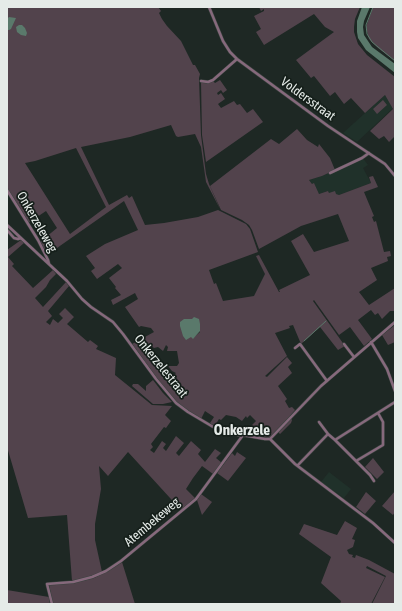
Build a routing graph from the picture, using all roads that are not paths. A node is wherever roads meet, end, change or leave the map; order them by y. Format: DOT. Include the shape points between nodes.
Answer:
graph roads {
  1 [pos="209,7"];
  2 [pos="237,59"];
  3 [pos="201,81"];
  4 [pos="369,153"];
  5 [pos="330,173"];
  6 [pos="395,176"];
  7 [pos="7,190"];
  8 [pos="7,225"];
  9 [pos="7,230"];
  10 [pos="21,238"];
  11 [pos="50,265"];
  12 [pos="395,322"];
  13 [pos="371,342"];
  14 [pos="344,344"];
  15 [pos="295,348"];
  16 [pos="354,357"];
  17 [pos="326,381"];
  18 [pos="395,391"];
  19 [pos="395,402"];
  20 [pos="378,413"];
  21 [pos="319,422"];
  22 [pos="328,434"];
  23 [pos="243,435"];
  24 [pos="270,439"];
  25 [pos="335,440"];
  26 [pos="356,461"];
  27 [pos="298,465"];
  28 [pos="374,481"];
  29 [pos="395,543"];
  30 [pos="52,604"];
  1 -- 2 [label="street, Voldersstraat" via="223,41"];
  2 -- 3 [label="street" via="213,80"];
  2 -- 4 [label="street, Voldersstraat"];
  4 -- 5 [label="street"];
  4 -- 6 [label="street, Voldersstraat" via="385,164"];
  7 -- 11 [label="street, Onkerzeleweg" via="38,240"];
  8 -- 10 [label="street, Onkerzelestraat"];
  9 -- 10 [label="street" via="14,238"];
  10 -- 11 [label="street, Onkerzelestraat"];
  11 -- 23 [label="street, Onkerzelestraat" via="82,300 113,322 176,403 224,434"];
  12 -- 13 [label="street"];
  13 -- 16 [label="street"];
  13 -- 18 [label="street" via="387,369"];
  14 -- 16 [label="street"];
  15 -- 17 [label="street" via="300,344"];
  16 -- 17 [label="street"];
  17 -- 24 [label="street"];
  19 -- 20 [label="street"];
  20 -- 25 [label="street"];
  20 -- 26 [label="street" via="383,422 383,445"];
  21 -- 22 [label="street"];
  22 -- 25 [label="street"];
  22 -- 27 [label="street"];
  23 -- 24 [label="street, Onkerzelestraat"];
  23 -- 30 [label="street, Atembekeweg" via="196,499 121,561 92,578 47,584"];
  24 -- 27 [label="street"];
  25 -- 26 [label="street"];
  26 -- 28 [label="street"];
  27 -- 29 [label="street"];
}
